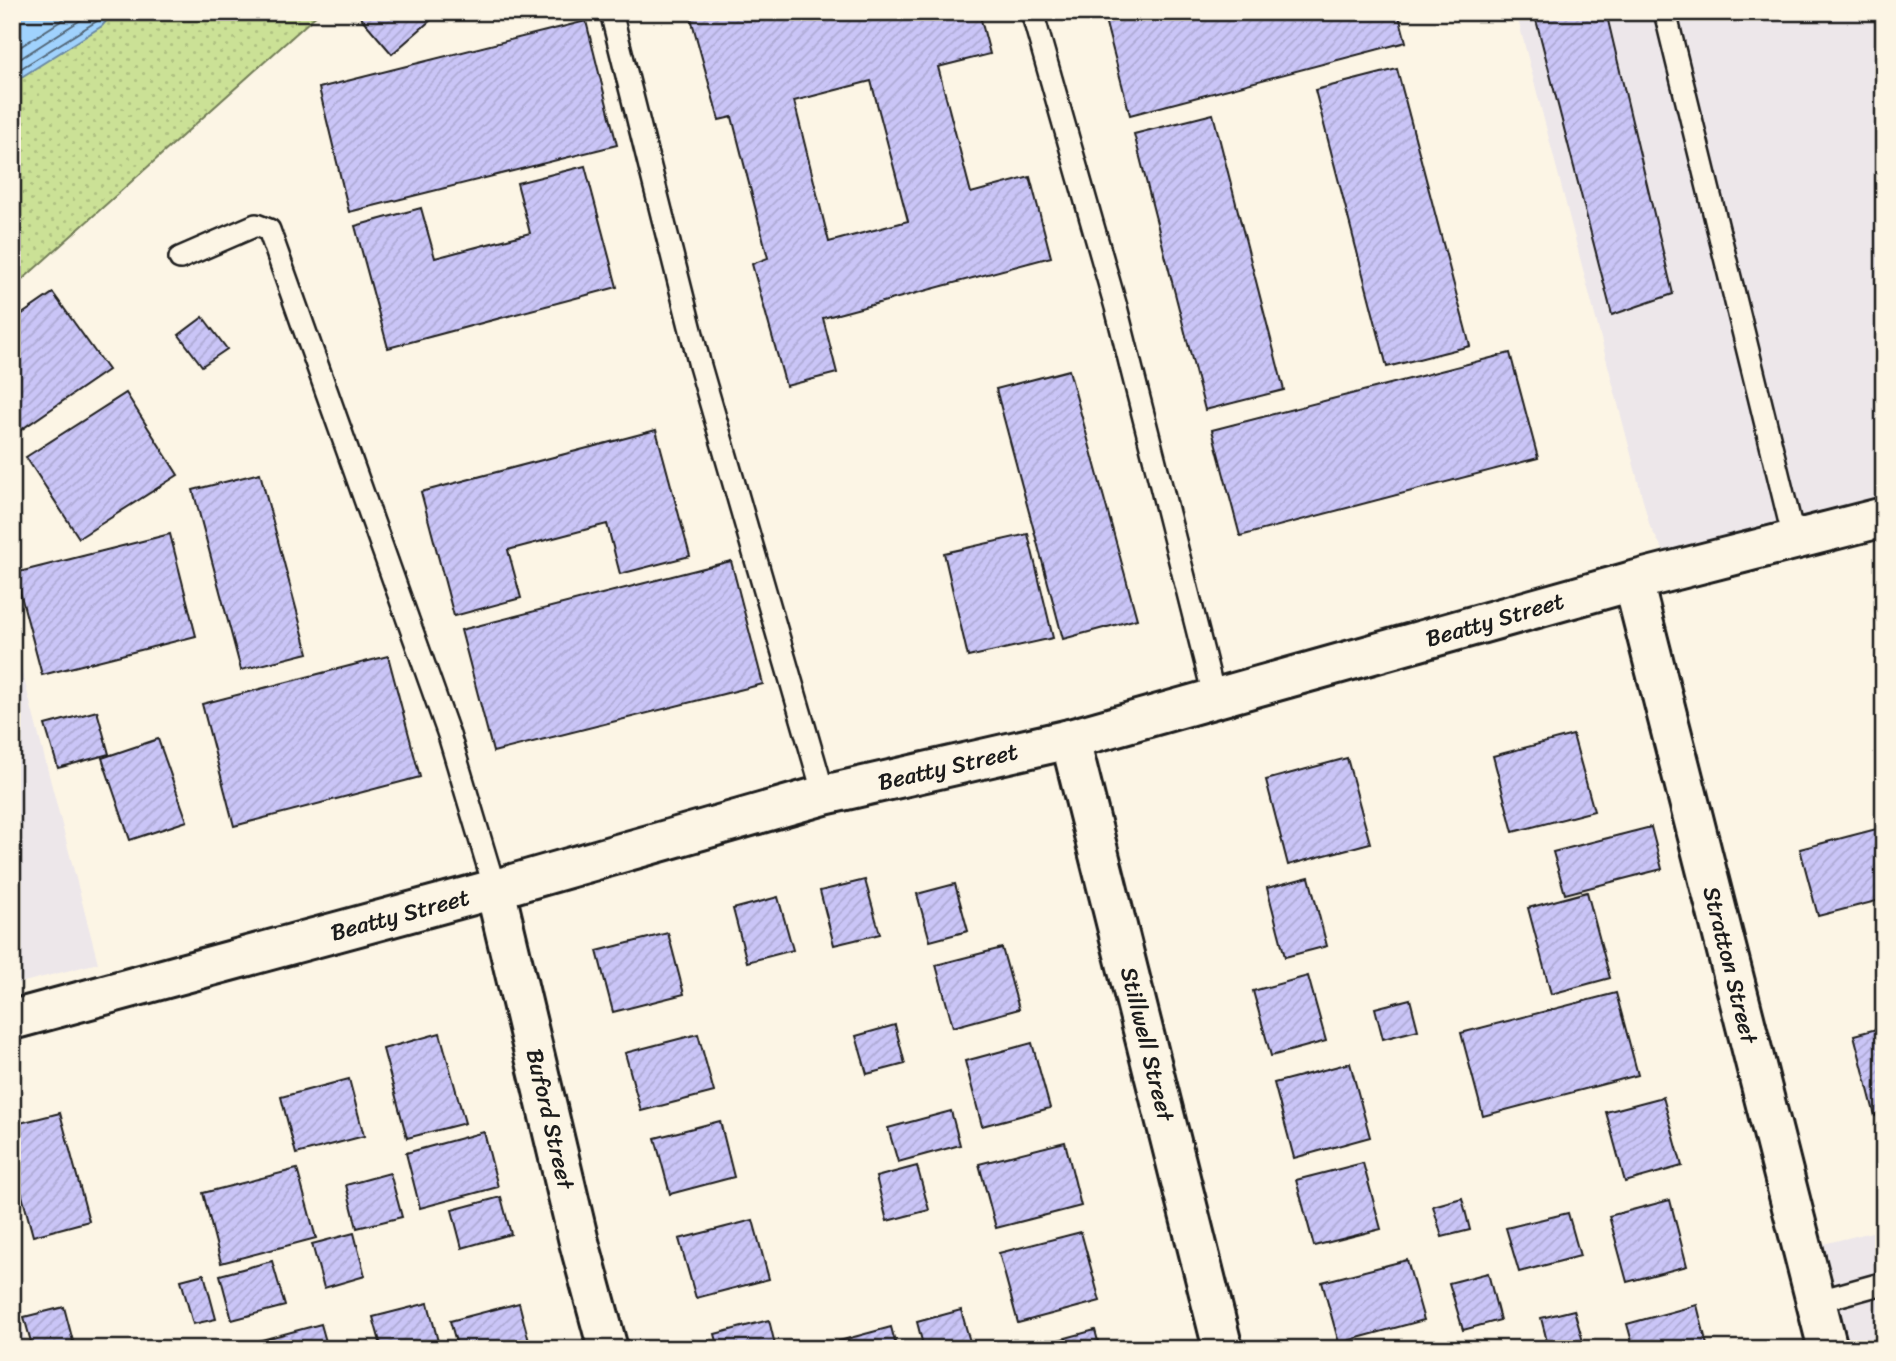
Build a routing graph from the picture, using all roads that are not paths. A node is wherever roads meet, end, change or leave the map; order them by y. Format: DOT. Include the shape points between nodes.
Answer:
graph roads {
  1 [pos="611,12"];
  2 [pos="1031,12"];
  3 [pos="1665,12"];
  4 [pos="180,258"];
  5 [pos="1884,517"];
  6 [pos="1794,539"];
  7 [pos="1633,581"];
  8 [pos="1215,700"];
  9 [pos="1070,739"];
  10 [pos="824,795"];
  11 [pos="495,889"];
  12 [pos="12,1020"];
  13 [pos="1884,1283"];
  14 [pos="1815,1301"];
  15 [pos="608,1349"];
  16 [pos="1223,1349"];
  17 [pos="1828,1349"];
  1 -- 10 [label="lane" via="700,366"];
  2 -- 8 [label="lane" via="1116,307"];
  3 -- 6 [label="lane"];
  4 -- 11 [label="lane" via="256,225 269,230 449,735"];
  5 -- 6 [label="street, Beatty Street"];
  6 -- 7 [label="street, Beatty Street"];
  7 -- 8 [label="street, Beatty Street"];
  7 -- 14 [label="street, Stratton Street"];
  8 -- 9 [label="street, Beatty Street"];
  9 -- 10 [label="street, Beatty Street"];
  9 -- 16 [label="street, Stillwell Street"];
  10 -- 11 [label="street, Beatty Street"];
  11 -- 12 [label="street, Beatty Street"];
  11 -- 15 [label="street, Buford Street"];
  13 -- 14 [label="lane"];
  14 -- 17 [label="street, Stratton Street"];
}
